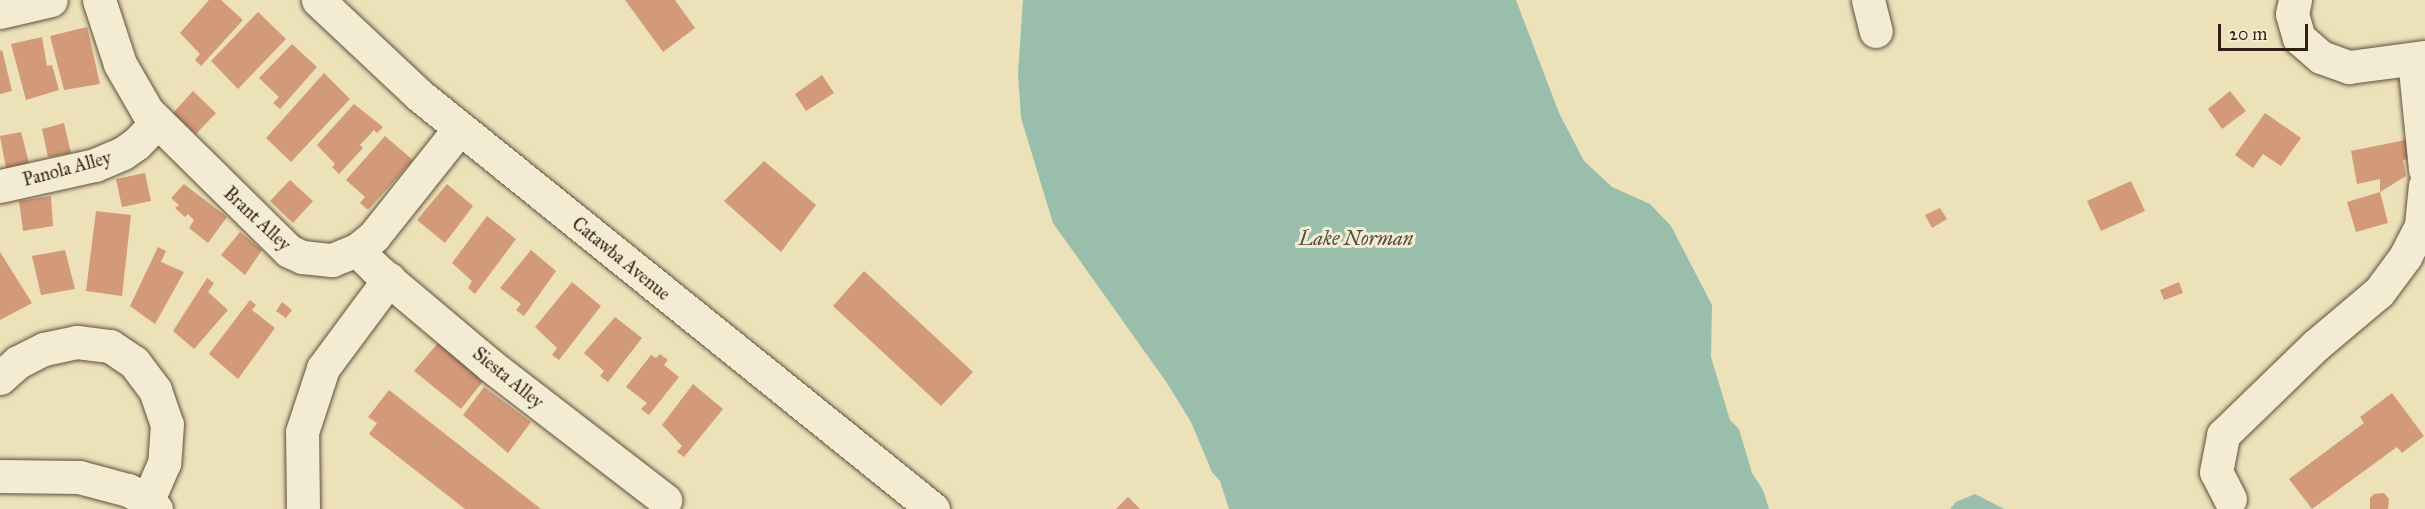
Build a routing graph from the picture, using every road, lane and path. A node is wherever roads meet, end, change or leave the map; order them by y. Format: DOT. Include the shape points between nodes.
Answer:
graph roads {
  1 [pos="51,0"];
  2 [pos="99,0"];
  3 [pos="318,0"];
  4 [pos="2295,0"];
  5 [pos="0,12"];
  6 [pos="2420,58"];
  7 [pos="157,122"];
  8 [pos="460,128"];
  9 [pos="2425,170"];
  10 [pos="2425,185"];
  11 [pos="0,186"];
  12 [pos="357,250"];
  13 [pos="389,279"];
  14 [pos="0,378"];
  15 [pos="0,476"];
  16 [pos="2230,499"];
  17 [pos="664,500"];
  18 [pos="152,505"];
  19 [pos="304,509"];
  20 [pos="933,509"];
  1 -- 5 [label="street"];
  2 -- 7 [label="street, Brant Alley" via="120,64"];
  3 -- 8 [label="street, Catawba Avenue"];
  4 -- 6 [label="street" via="2292,14 2299,38 2321,57 2349,67"];
  6 -- 9 [label="street"];
  7 -- 11 [label="street, Panola Alley" via="136,144 95,165"];
  7 -- 12 [label="street, Brant Alley" via="288,251 302,257 332,260"];
  8 -- 12 [label="street, Brant Alley" via="375,236"];
  8 -- 20 [label="street, Catawba Avenue"];
  10 -- 16 [label="street" via="2421,225 2405,257 2379,292 2316,345 2223,435 2216,472"];
  12 -- 13 [label="street, Siesta Alley"];
  13 -- 17 [label="street, Siesta Alley" via="491,366"];
  13 -- 19 [label="street" via="323,368 302,432"];
  14 -- 18 [label="street" via="18,362 44,349 77,342 110,346 134,362 155,390 167,424 165,463"];
  15 -- 18 [label="street" via="80,477 129,490"];
}
